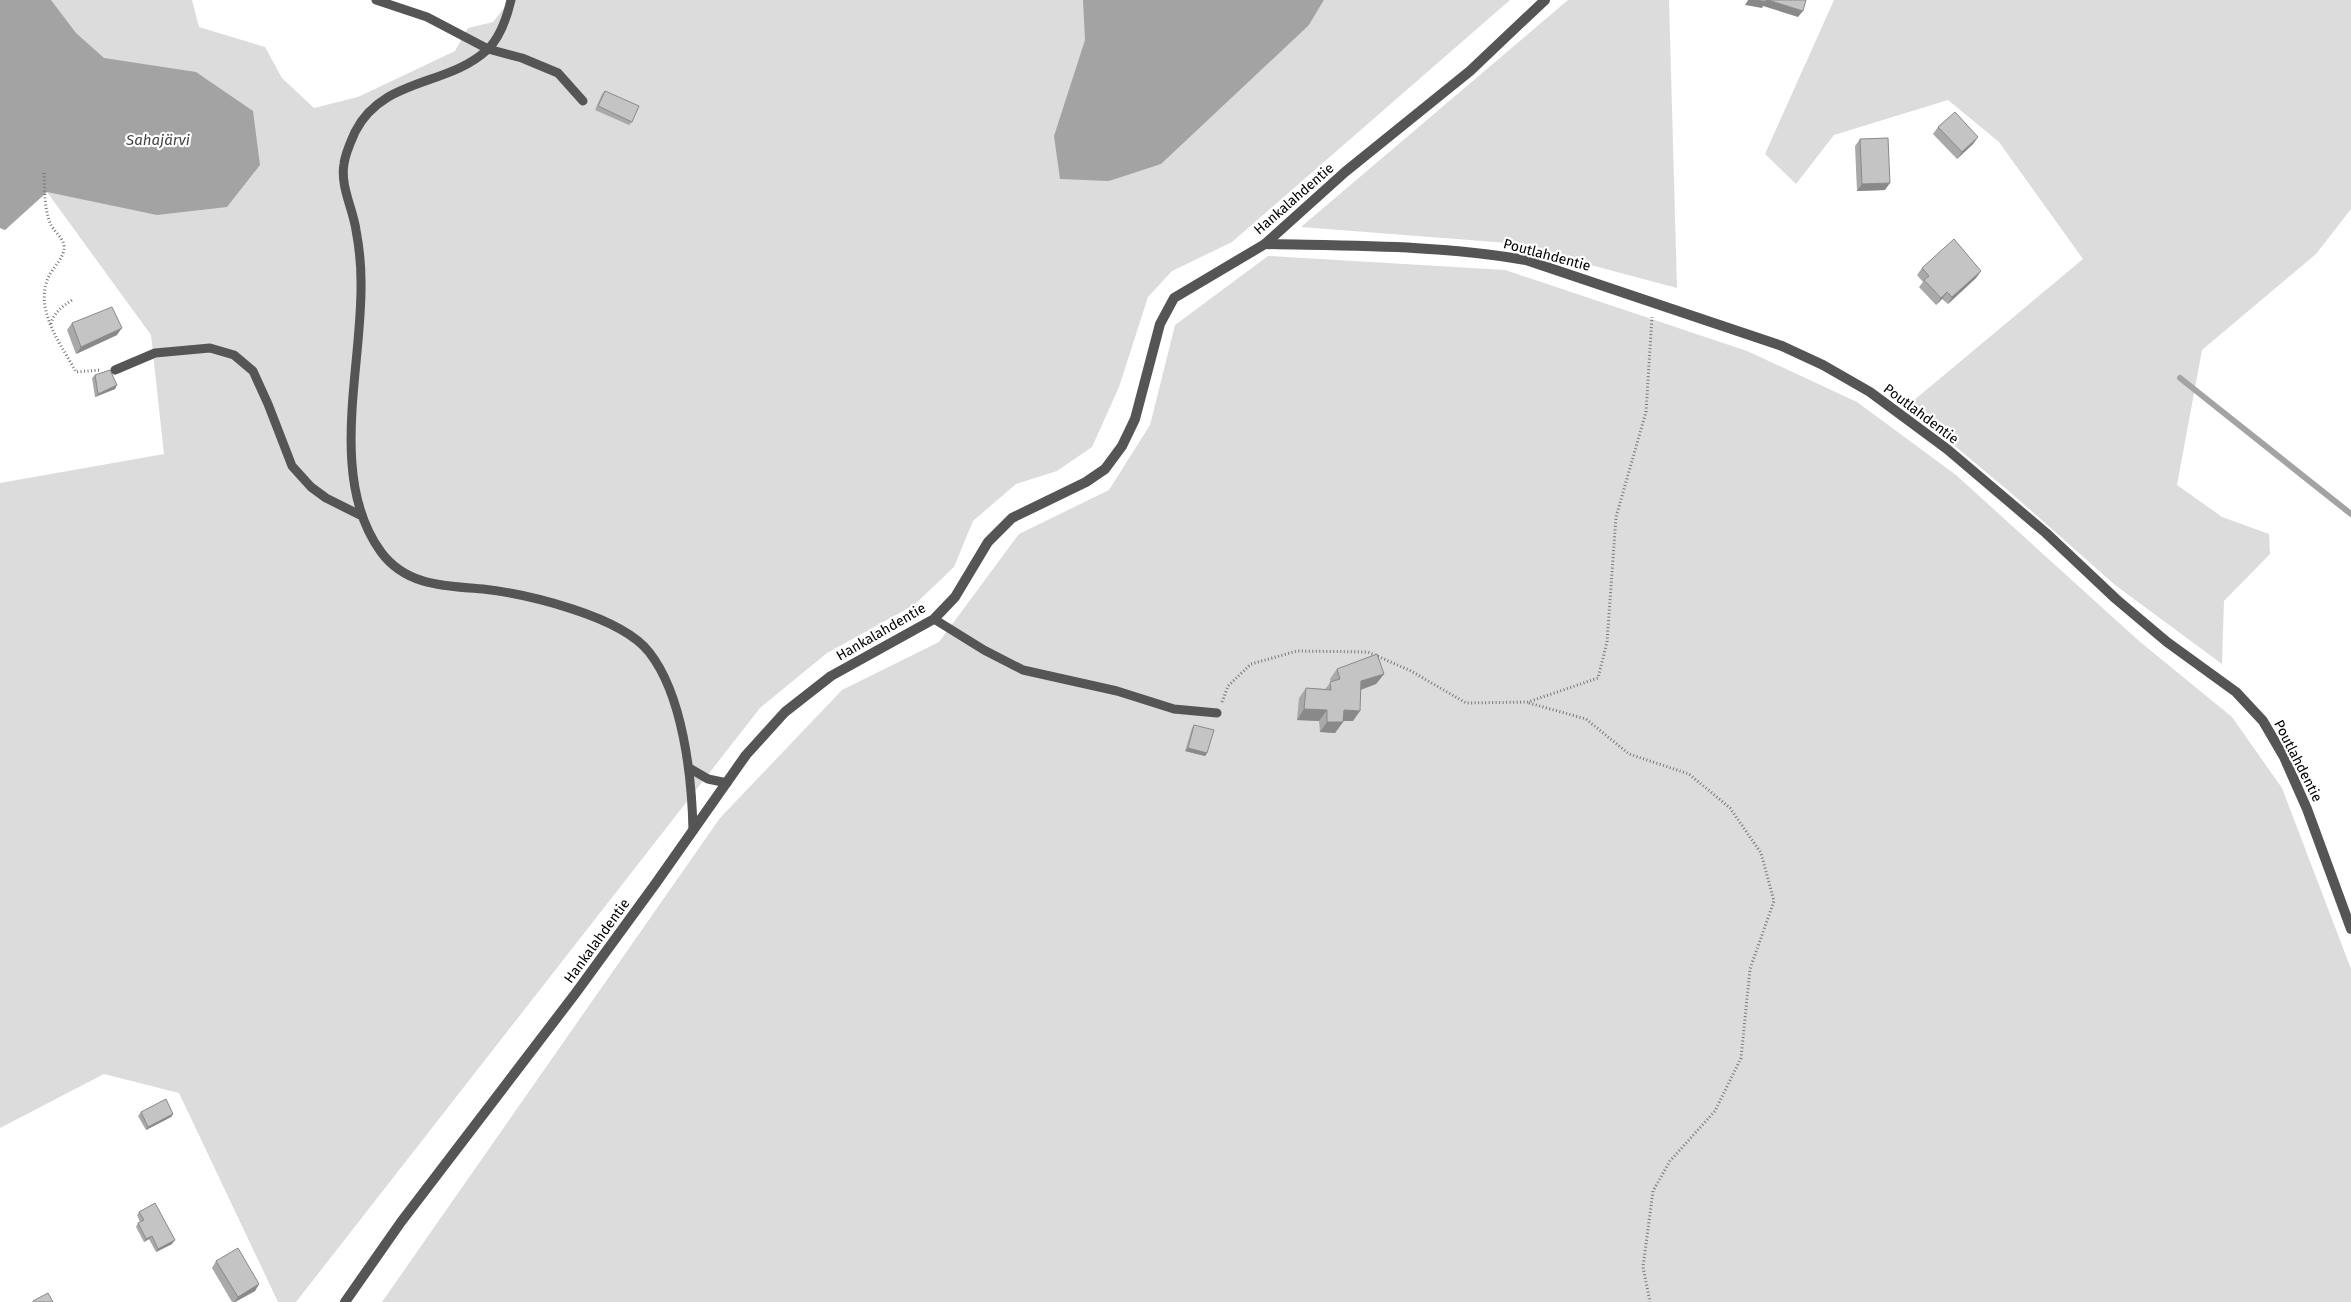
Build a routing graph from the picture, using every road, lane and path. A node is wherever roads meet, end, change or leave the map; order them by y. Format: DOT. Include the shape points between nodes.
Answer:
graph roads {
  1 [pos="376,0"];
  2 [pos="511,0"];
  3 [pos="1545,0"];
  4 [pos="488,49"];
  5 [pos="583,101"];
  6 [pos="44,173"];
  7 [pos="1265,244"];
  8 [pos="72,300"];
  9 [pos="1652,301"];
  10 [pos="51,325"];
  11 [pos="115,370"];
  12 [pos="360,516"];
  13 [pos="934,619"];
  14 [pos="1528,702"];
  15 [pos="1217,714"];
  16 [pos="689,768"];
  17 [pos="727,783"];
  18 [pos="693,830"];
  19 [pos="2351,929"];
  20 [pos="345,1302"];
  21 [pos="1650,1302"];
  1 -- 4 [label="lane" via="427,17"];
  2 -- 4 [label="lane" via="507,18"];
  3 -- 7 [label="street, Hankalahdentie" via="1470,71 1345,172"];
  4 -- 5 [label="lane" via="522,58 558,73"];
  4 -- 12 [label="lane" via="464,66 393,93 356,131 343,165 362,281 352,435 354,481"];
  6 -- 10 [label="path" via="46,209 64,247 63,255 46,283 45,310"];
  7 -- 9 [label="street, Poutlahdentie" via="1485,253 1526,260"];
  7 -- 13 [label="street, Hankalahdentie" via="1174,298 1160,324 1135,419 1122,446 1104,469 1086,482 1012,518 988,542 955,597"];
  8 -- 10 [label="path" via="53,316"];
  9 -- 14 [label="path" via="1646,412 1616,518 1607,642 1598,678"];
  9 -- 19 [label="street, Poutlahdentie" via="1782,346 1870,392 1947,449 2167,642 2236,692 2262,721 2284,758 2307,809"];
  10 -- 11 [label="path" via="76,372"];
  11 -- 12 [label="lane" via="155,353 210,348 234,354 253,371 292,466 311,487"];
  12 -- 16 [label="lane" via="381,553 399,570 422,582 535,598 628,633 649,652 668,687"];
  13 -- 15 [label="lane" via="1023,670 1116,690 1174,709"];
  13 -- 17 [label="street, Hankalahdentie" via="831,676 785,712"];
  14 -- 15 [label="path" via="1466,703 1368,652 1297,651 1251,664 1228,686"];
  14 -- 21 [label="path" via="1586,719 1629,754 1689,774 1730,808 1761,853 1774,901 1750,970 1741,1058 1715,1111 1670,1161 1654,1192 1643,1267"];
  16 -- 17 [label="lane" via="708,779"];
  16 -- 18 [label="lane"];
  17 -- 18 [label="street, Hankalahdentie"];
  18 -- 20 [label="street, Hankalahdentie"];
}
